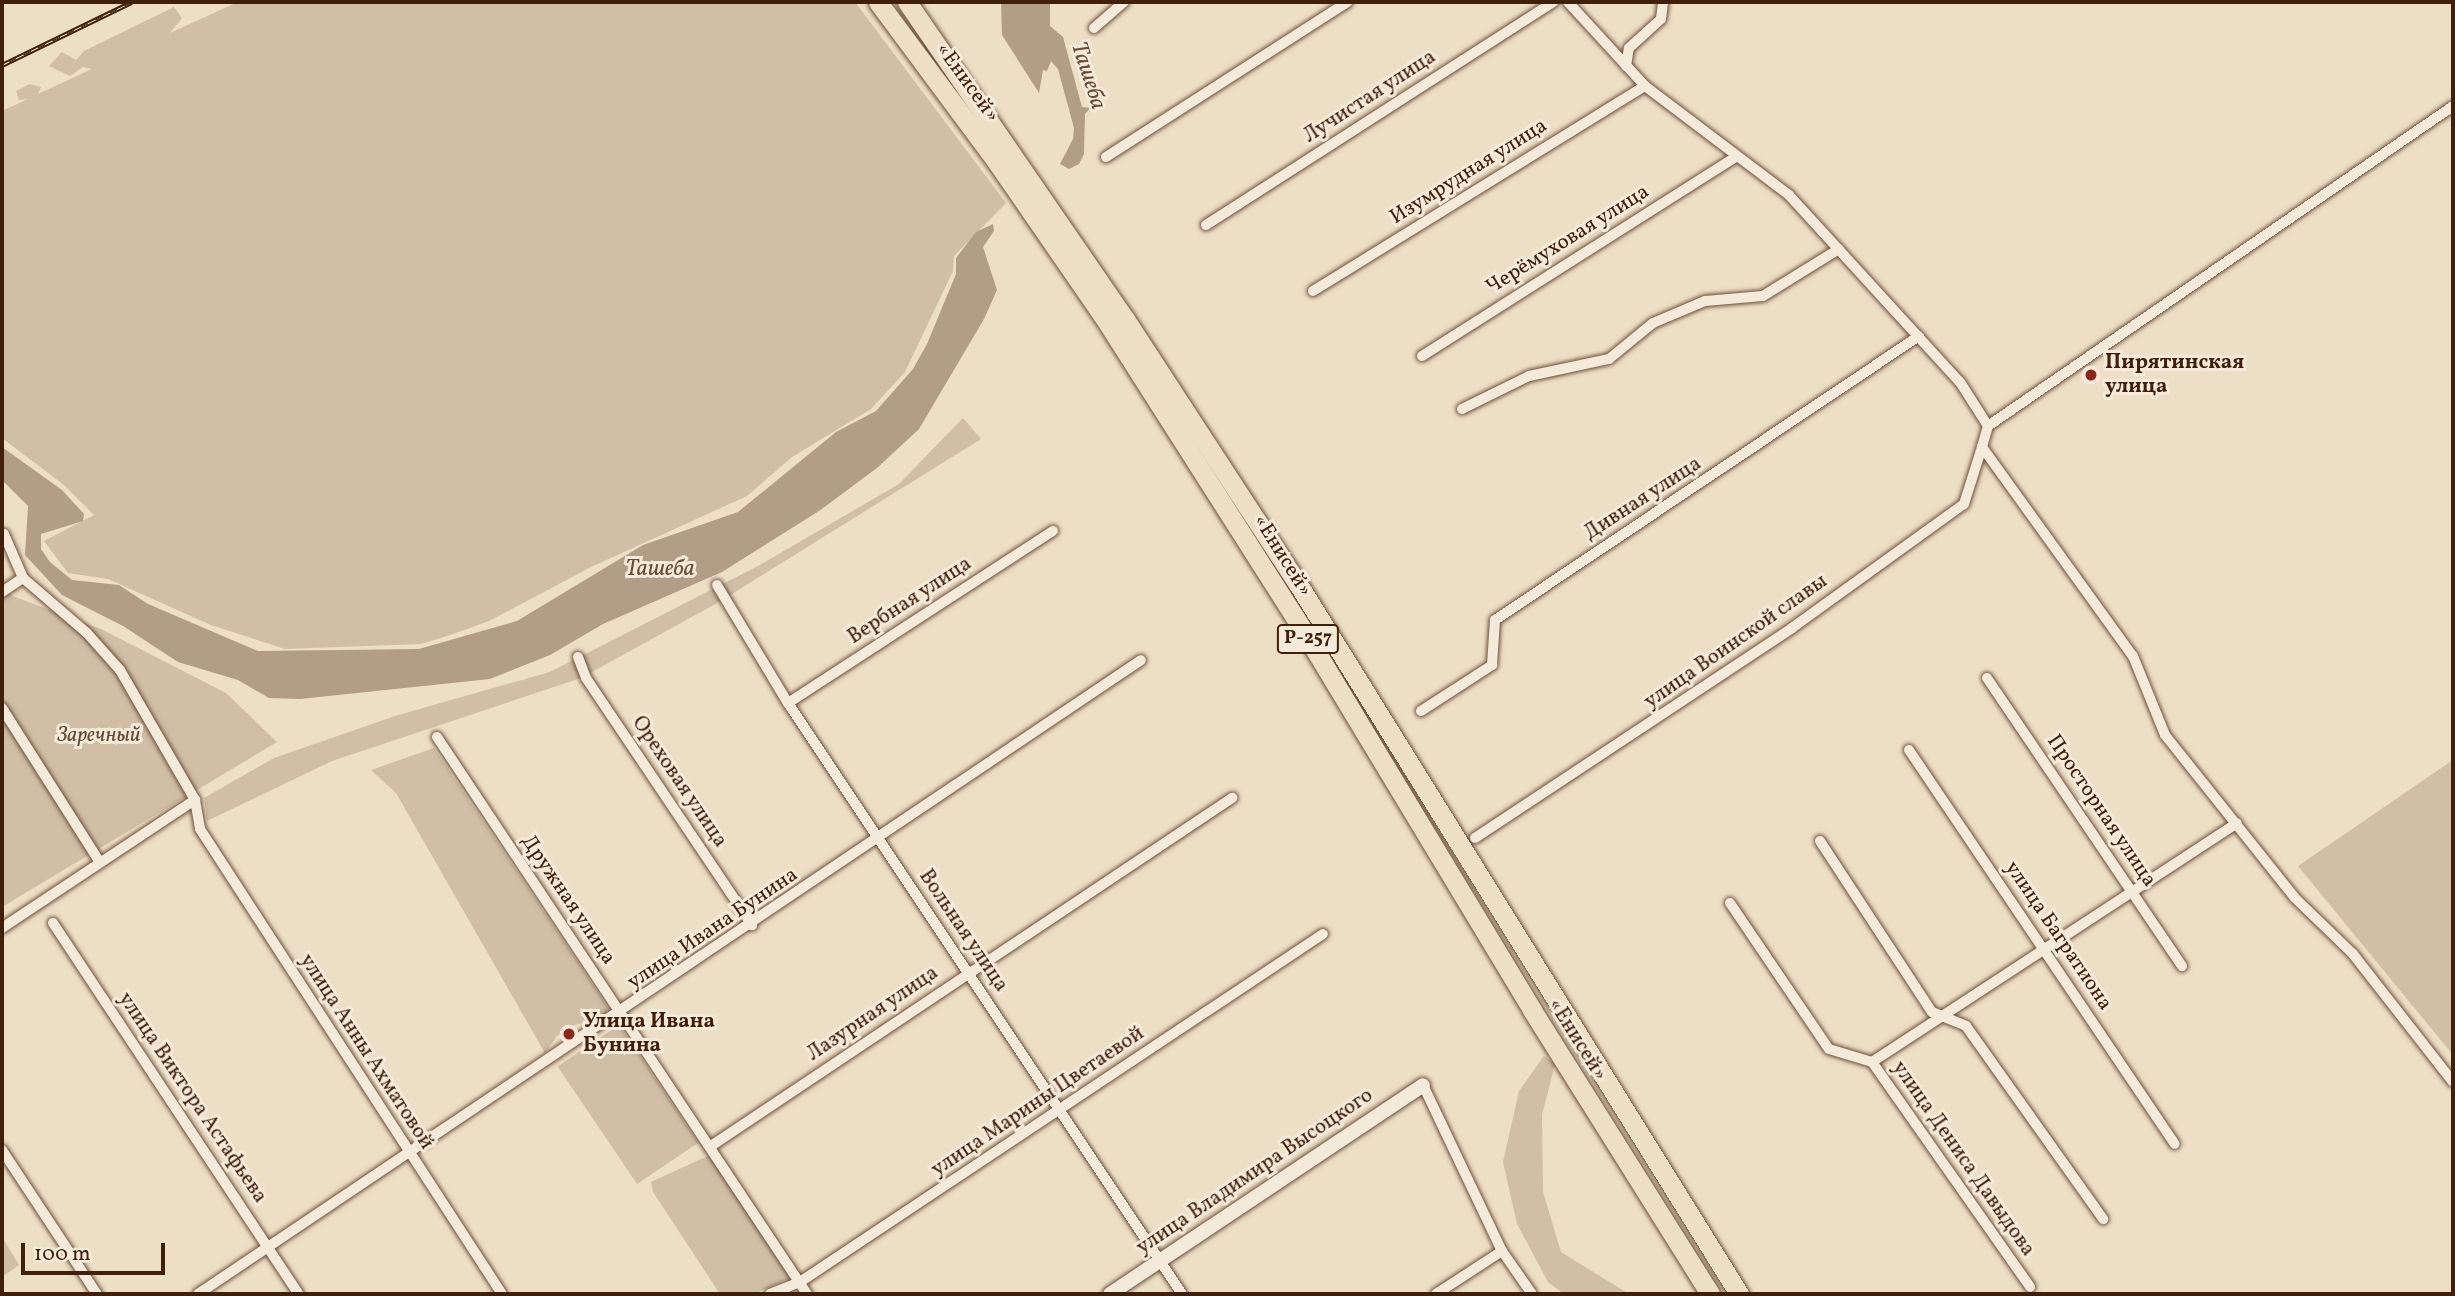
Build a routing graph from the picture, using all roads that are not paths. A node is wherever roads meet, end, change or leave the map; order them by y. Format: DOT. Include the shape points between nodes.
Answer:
graph roads {
  1 [pos="878,2"];
  2 [pos="907,2"];
  3 [pos="1124,2"];
  4 [pos="1347,2"];
  5 [pos="1554,2"];
  6 [pos="1567,2"];
  7 [pos="1663,2"];
  8 [pos="1094,28"];
  9 [pos="1626,66"];
  10 [pos="1645,86"];
  11 [pos="2453,106"];
  12 [pos="1106,157"];
  13 [pos="1735,157"];
  14 [pos="1206,225"];
  15 [pos="1839,248"];
  16 [pos="1313,290"];
  17 [pos="1919,335"];
  18 [pos="1422,356"];
  19 [pos="1462,409"];
  20 [pos="1988,426"];
  21 [pos="1982,447"];
  22 [pos="1053,531"];
  23 [pos="4,534"];
  24 [pos="23,578"];
  25 [pos="717,585"];
  26 [pos="2,592"];
  27 [pos="578,657"];
  28 [pos="1142,660"];
  29 [pos="1987,678"];
  30 [pos="788,703"];
  31 [pos="2,708"];
  32 [pos="1421,711"];
  33 [pos="437,737"];
  34 [pos="1909,750"];
  35 [pos="1232,798"];
  36 [pos="195,800"];
  37 [pos="2236,823"];
  38 [pos="1475,838"];
  39 [pos="879,839"];
  40 [pos="1820,841"];
  41 [pos="99,861"];
  42 [pos="2132,892"];
  43 [pos="1731,903"];
  44 [pos="52,923"];
  45 [pos="752,925"];
  46 [pos="2,928"];
  47 [pos="1323,934"];
  48 [pos="2045,950"];
  49 [pos="2182,966"];
  50 [pos="968,973"];
  51 [pos="622,1013"];
  52 [pos="1943,1017"];
  53 [pos="1872,1062"];
  54 [pos="2453,1082"];
  55 [pos="1423,1085"];
  56 [pos="1060,1112"];
  57 [pos="2175,1144"];
  58 [pos="712,1146"];
  59 [pos="2,1150"];
  60 [pos="408,1154"];
  61 [pos="2103,1219"];
  62 [pos="268,1248"];
  63 [pos="1502,1251"];
  64 [pos="1160,1260"];
  65 [pos="800,1282"];
  66 [pos="2030,1287"];
  67 [pos="97,1294"];
  68 [pos="198,1294"];
  69 [pos="299,1294"];
  70 [pos="502,1294"];
  71 [pos="769,1294"];
  72 [pos="807,1294"];
  73 [pos="1110,1294"];
  74 [pos="1182,1294"];
  75 [pos="1436,1294"];
  76 [pos="1532,1294"];
  77 [pos="1709,1294"];
  78 [pos="1739,1294"];
  1 -- 77 [label="highway, «Енисей» / Р-257" via="996,161 1110,327 1306,635"];
  2 -- 78 [label="highway, «Енисей» / Р-257" via="1125,319 1298,584"];
  3 -- 8 [label="street"];
  4 -- 12 [label="street"];
  5 -- 14 [label="street, Лучистая улица"];
  6 -- 9 [label="street"];
  7 -- 9 [label="street" via="1661,19 1629,47"];
  9 -- 10 [label="street"];
  10 -- 13 [label="street"];
  10 -- 16 [label="street, Изумрудная улица"];
  11 -- 20 [label="street"];
  13 -- 15 [label="street" via="1788,195"];
  13 -- 18 [label="street, Черёмуховая улица"];
  15 -- 17 [label="street"];
  15 -- 19 [label="street" via="1763,296 1705,301 1653,323 1609,359 1529,376"];
  17 -- 20 [label="street" via="1960,382"];
  17 -- 32 [label="street, Дивная улица" via="1495,620 1492,665"];
  20 -- 21 [label="street, улица Воинской славы"];
  21 -- 37 [label="street" via="2133,656 2165,735"];
  21 -- 38 [label="street, улица Воинской славы" via="1964,504 1792,628"];
  22 -- 30 [label="street, Вербная улица"];
  23 -- 24 [label="street"];
  24 -- 26 [label="street"];
  24 -- 36 [label="street" via="87,633 120,670"];
  25 -- 30 [label="street, Вольная улица"];
  27 -- 45 [label="street, Ореховая улица" via="586,678"];
  28 -- 39 [label="street, улица Ивана Бунина"];
  29 -- 42 [label="street, Просторная улица"];
  30 -- 39 [label="street, Вольная улица"];
  31 -- 41 [label="street"];
  33 -- 51 [label="street, Дружная улица"];
  34 -- 48 [label="street, улица Багратиона"];
  35 -- 50 [label="street, Лазурная улица"];
  36 -- 41 [label="street"];
  36 -- 60 [label="street, улица Анны Ахматовой" via="200,829"];
  37 -- 42 [label="street"];
  37 -- 54 [label="street" via="2294,898 2353,954"];
  39 -- 45 [label="street, улица Ивана Бунина"];
  39 -- 50 [label="street, Вольная улица"];
  40 -- 52 [label="street" via="1932,1012"];
  41 -- 46 [label="street"];
  42 -- 48 [label="street"];
  42 -- 49 [label="street, Просторная улица"];
  43 -- 53 [label="street, улица Дениса Давыдова" via="1829,1049"];
  44 -- 62 [label="street, улица Виктора Астафьева"];
  45 -- 51 [label="street, улица Ивана Бунина"];
  47 -- 56 [label="street, улица Марины Цветаевой"];
  48 -- 52 [label="street"];
  48 -- 57 [label="street, улица Багратиона"];
  50 -- 56 [label="street, Вольная улица"];
  50 -- 58 [label="street, Лазурная улица"];
  51 -- 58 [label="street, Дружная улица"];
  51 -- 60 [label="street, улица Ивана Бунина"];
  52 -- 53 [label="street"];
  52 -- 61 [label="street" via="1966,1026"];
  53 -- 66 [label="street, улица Дениса Давыдова"];
  55 -- 63 [label="street"];
  55 -- 64 [label="street, улица Владимира Высоцкого"];
  56 -- 64 [label="street, Вольная улица"];
  56 -- 65 [label="street, улица Марины Цветаевой"];
  58 -- 65 [label="street, Дружная улица"];
  59 -- 67 [label="street"];
  60 -- 62 [label="street, улица Ивана Бунина"];
  60 -- 70 [label="street, улица Анны Ахматовой"];
  62 -- 68 [label="street, улица Ивана Бунина"];
  62 -- 69 [label="street, улица Виктора Астафьева"];
  63 -- 75 [label="street"];
  63 -- 76 [label="street"];
  64 -- 73 [label="street, улица Владимира Высоцкого"];
  64 -- 74 [label="street, Вольная улица"];
  65 -- 71 [label="street, улица Марины Цветаевой"];
  65 -- 72 [label="street, Дружная улица"];
}
